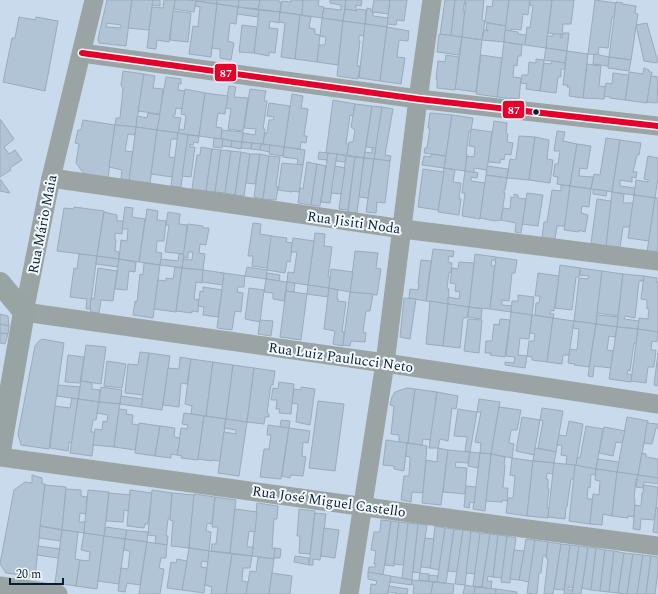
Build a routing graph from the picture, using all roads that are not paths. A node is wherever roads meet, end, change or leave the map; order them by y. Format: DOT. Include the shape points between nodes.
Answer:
graph roads {
  1 [pos="94,0"];
  2 [pos="432,0"];
  3 [pos="82,53"];
  4 [pos="418,99"];
  5 [pos="658,126"];
  6 [pos="51,178"];
  7 [pos="403,229"];
  8 [pos="658,261"];
  9 [pos="0,283"];
  10 [pos="24,312"];
  11 [pos="385,363"];
  12 [pos="658,404"];
  13 [pos="0,451"];
  14 [pos="0,457"];
  15 [pos="362,506"];
  16 [pos="658,546"];
  17 [pos="0,586"];
  18 [pos="58,594"];
  19 [pos="349,594"];
  1 -- 3 [label="street, Rua Mário Maia"];
  2 -- 4 [label="street"];
  3 -- 4 [label="street"];
  3 -- 6 [label="street, Rua Mário Maia"];
  4 -- 5 [label="street"];
  4 -- 7 [label="street"];
  6 -- 7 [label="street, Rua Jisiti Noda"];
  6 -- 10 [label="street, Rua Mário Maia"];
  7 -- 8 [label="street, Rua Jisiti Noda"];
  7 -- 11 [label="street"];
  9 -- 10 [label="street"];
  10 -- 11 [label="street, Rua Luiz Paulucci Neto"];
  10 -- 13 [label="street, Rua Mário Maia"];
  11 -- 12 [label="street, Rua Luiz Paulucci Neto"];
  11 -- 15 [label="street"];
  14 -- 15 [label="street, Rua José Miguel Castello"];
  15 -- 16 [label="street, Rua José Miguel Castello"];
  15 -- 19 [label="street"];
  17 -- 18 [label="street"];
}
